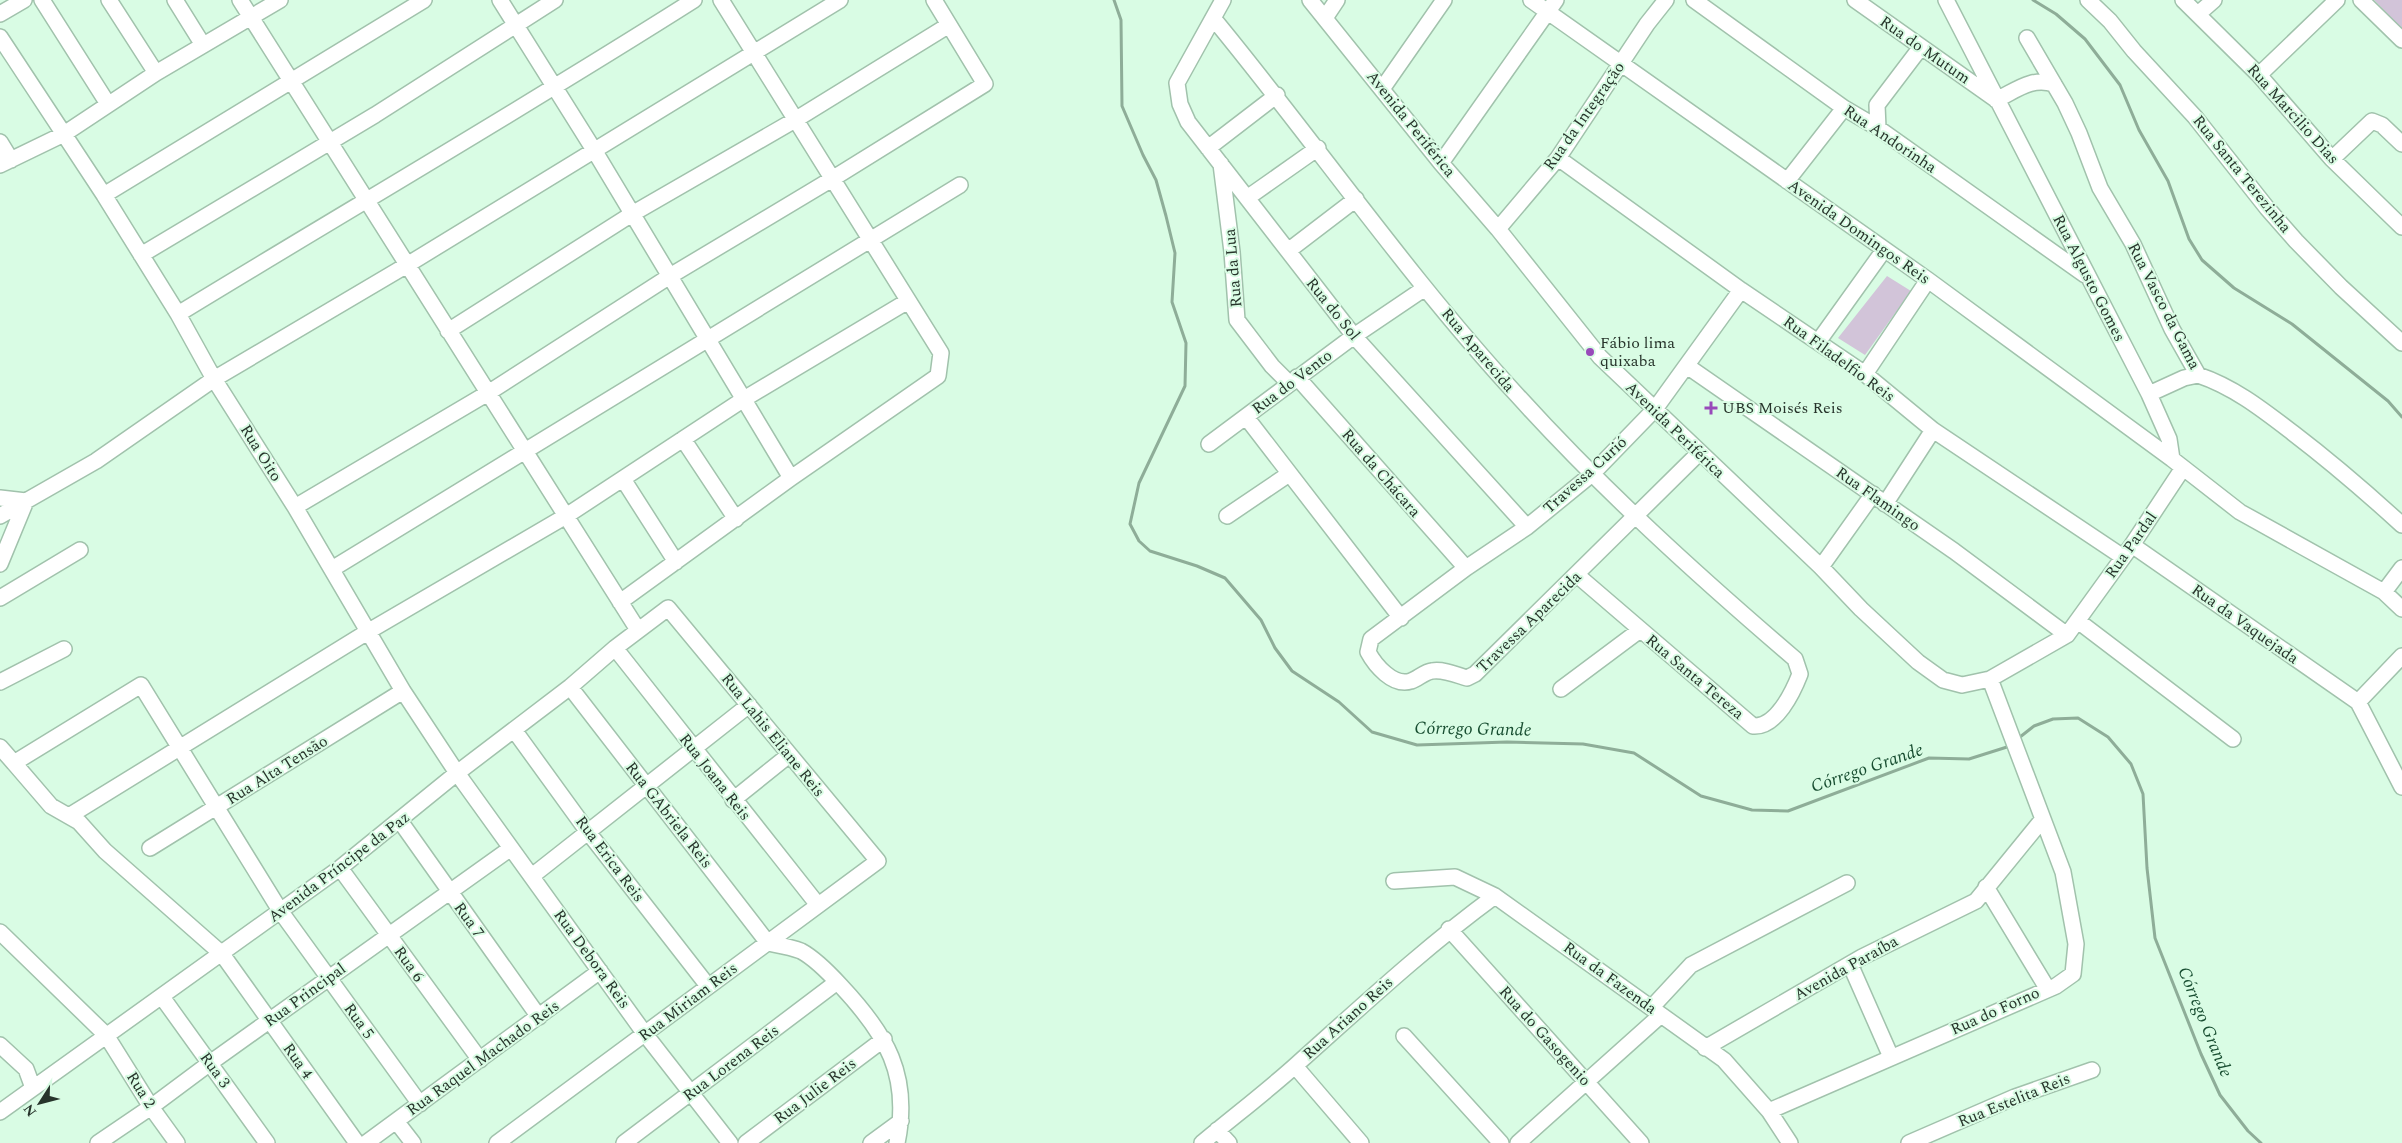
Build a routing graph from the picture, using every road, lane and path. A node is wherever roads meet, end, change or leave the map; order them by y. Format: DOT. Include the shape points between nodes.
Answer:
graph roads {
  1 [pos="24,0"];
  2 [pos="42,0"];
  3 [pos="110,0"];
  4 [pos="175,0"];
  5 [pos="240,0"];
  6 [pos="280,0"];
  7 [pos="424,0"];
  8 [pos="500,0"];
  9 [pos="556,0"];
  10 [pos="694,0"];
  11 [pos="721,0"];
  12 [pos="840,0"];
  13 [pos="934,0"];
  14 [pos="1223,0"];
  15 [pos="1310,0"];
  16 [pos="1338,0"];
  17 [pos="1444,0"];
  18 [pos="1532,0"];
  19 [pos="1666,0"];
  20 [pos="1694,0"];
  21 [pos="1855,0"];
  22 [pos="1946,0"];
  23 [pos="2088,0"];
  24 [pos="2183,0"];
  25 [pos="2214,0"];
  26 [pos="2337,0"];
  27 [pos="2361,0"];
  28 [pos="1552,6"];
  29 [pos="0,14"];
  30 [pos="2198,14"];
  31 [pos="250,18"];
  32 [pos="1213,18"];
  33 [pos="1325,18"];
  34 [pos="949,25"];
  35 [pos="515,26"];
  36 [pos="0,37"];
  37 [pos="2026,38"];
  38 [pos="2402,40"];
  39 [pos="203,45"];
  40 [pos="1921,47"];
  41 [pos="753,52"];
  42 [pos="1621,63"];
  43 [pos="156,73"];
  44 [pos="2259,75"];
  45 [pos="292,80"];
  46 [pos="2054,84"];
  47 [pos="555,88"];
  48 [pos="1382,89"];
  49 [pos="1277,95"];
  50 [pos="1996,100"];
  51 [pos="108,104"];
  52 [pos="1844,108"];
  53 [pos="795,120"];
  54 [pos="1878,128"];
  55 [pos="64,134"];
  56 [pos="0,142"];
  57 [pos="330,142"];
  58 [pos="2402,144"];
  59 [pos="1208,148"];
  60 [pos="1318,148"];
  61 [pos="594,150"];
  62 [pos="1558,158"];
  63 [pos="2332,158"];
  64 [pos="6,162"];
  65 [pos="1442,163"];
  66 [pos="1221,164"];
  67 [pos="832,179"];
  68 [pos="1787,181"];
  69 [pos="960,185"];
  70 [pos="104,194"];
  71 [pos="1247,198"];
  72 [pos="366,199"];
  73 [pos="1356,199"];
  74 [pos="632,214"];
  75 [pos="2402,227"];
  76 [pos="1498,229"];
  77 [pos="870,239"];
  78 [pos="1884,250"];
  79 [pos="1288,251"];
  80 [pos="141,255"];
  81 [pos="407,265"];
  82 [pos="670,276"];
  83 [pos="2089,277"];
  84 [pos="1928,280"];
  85 [pos="1425,288"];
  86 [pos="1741,290"];
  87 [pos="908,301"];
  88 [pos="178,314"];
  89 [pos="448,331"];
  90 [pos="1354,336"];
  91 [pos="707,338"];
  92 [pos="1818,342"];
  93 [pos="2402,342"];
  94 [pos="1687,366"];
  95 [pos="1865,374"];
  96 [pos="2198,375"];
  97 [pos="214,379"];
  98 [pos="1293,380"];
  99 [pos="488,393"];
  100 [pos="2149,394"];
  101 [pos="744,399"];
  102 [pos="1655,409"];
  103 [pos="1246,417"];
  104 [pos="1933,430"];
  105 [pos="683,439"];
  106 [pos="1209,444"];
  107 [pos="524,451"];
  108 [pos="1699,453"];
  109 [pos="2178,463"];
  110 [pos="1289,474"];
  111 [pos="1592,474"];
  112 [pos="791,478"];
  113 [pos="623,479"];
  114 [pos="0,498"];
  115 [pos="1879,499"];
  116 [pos="26,501"];
  117 [pos="295,507"];
  118 [pos="0,516"];
  119 [pos="566,516"];
  120 [pos="1227,516"];
  121 [pos="1636,518"];
  122 [pos="736,519"];
  123 [pos="2402,525"];
  124 [pos="1526,527"];
  125 [pos="80,550"];
  126 [pos="2127,551"];
  127 [pos="676,562"];
  128 [pos="0,564"];
  129 [pos="1821,567"];
  130 [pos="1466,568"];
  131 [pos="2402,568"];
  132 [pos="332,569"];
  133 [pos="1577,575"];
  134 [pos="2384,592"];
  135 [pos="0,598"];
  136 [pos="620,602"];
  137 [pos="668,608"];
  138 [pos="2402,609"];
  139 [pos="1397,621"];
  140 [pos="2078,621"];
  141 [pos="638,630"];
  142 [pos="1640,630"];
  143 [pos="369,632"];
  144 [pos="2067,635"];
  145 [pos="1782,647"];
  146 [pos="615,648"];
  147 [pos="64,649"];
  148 [pos="2402,656"];
  149 [pos="1990,679"];
  150 [pos="0,682"];
  151 [pos="570,687"];
  152 [pos="1560,689"];
  153 [pos="404,691"];
  154 [pos="2358,702"];
  155 [pos="748,705"];
  156 [pos="514,730"];
  157 [pos="2233,739"];
  158 [pos="180,746"];
  159 [pos="0,747"];
  160 [pos="692,749"];
  161 [pos="789,755"];
  162 [pos="14,763"];
  163 [pos="457,773"];
  164 [pos="646,785"];
  165 [pos="2402,787"];
  166 [pos="733,800"];
  167 [pos="218,806"];
  168 [pos="69,816"];
  169 [pos="2042,820"];
  170 [pos="400,822"];
  171 [pos="588,832"];
  172 [pos="150,848"];
  173 [pos="511,848"];
  174 [pos="878,861"];
  175 [pos="340,868"];
  176 [pos="532,876"];
  177 [pos="1394,881"];
  178 [pos="1847,883"];
  179 [pos="1986,887"];
  180 [pos="450,893"];
  181 [pos="1495,896"];
  182 [pos="818,905"];
  183 [pos="281,912"];
  184 [pos="1449,929"];
  185 [pos="0,932"];
  186 [pos="388,936"];
  187 [pos="768,943"];
  188 [pos="222,954"];
  189 [pos="1850,964"];
  190 [pos="600,971"];
  191 [pos="328,978"];
  192 [pos="837,982"];
  193 [pos="708,986"];
  194 [pos="2047,988"];
  195 [pos="162,997"];
  196 [pos="1656,1011"];
  197 [pos="539,1017"];
  198 [pos="269,1020"];
  199 [pos="645,1034"];
  200 [pos="106,1035"];
  201 [pos="1404,1036"];
  202 [pos="884,1039"];
  203 [pos="0,1046"];
  204 [pos="1705,1048"];
  205 [pos="1891,1057"];
  206 [pos="480,1060"];
  207 [pos="210,1063"];
  208 [pos="1295,1066"];
  209 [pos="2092,1070"];
  210 [pos="1586,1081"];
  211 [pos="33,1088"];
  212 [pos="691,1093"];
  213 [pos="420,1104"];
  214 [pos="151,1107"];
  215 [pos="1769,1111"];
  216 [pos="0,1112"];
  217 [pos="396,1121"];
  218 [pos="901,1121"];
  219 [pos="1217,1130"];
  220 [pos="98,1143"];
  221 [pos="177,1143"];
  222 [pos="267,1143"];
  223 [pos="357,1143"];
  224 [pos="366,1143"];
  225 [pos="413,1143"];
  226 [pos="497,1143"];
  227 [pos="624,1143"];
  228 [pos="730,1143"];
  229 [pos="746,1143"];
  230 [pos="871,1143"];
  231 [pos="897,1143"];
  232 [pos="1202,1143"];
  233 [pos="1229,1143"];
  234 [pos="1361,1143"];
  235 [pos="1501,1143"];
  236 [pos="1518,1143"];
  237 [pos="1641,1143"];
  238 [pos="1790,1143"];
  239 [pos="1909,1143"];
  1 -- 29 [label="street"];
  2 -- 51 [label="street"];
  3 -- 43 [label="street"];
  4 -- 39 [label="street"];
  5 -- 31 [label="street"];
  6 -- 31 [label="street"];
  7 -- 45 [label="street"];
  8 -- 35 [label="street"];
  9 -- 35 [label="street"];
  10 -- 47 [label="street"];
  11 -- 41 [label="street"];
  12 -- 41 [label="street"];
  13 -- 34 [label="street"];
  14 -- 32 [label="street, Rua do Sol"];
  15 -- 33 [label="street, Avenida Periférica"];
  16 -- 33 [label="street"];
  17 -- 48 [label="street"];
  18 -- 28 [label="street, Avenida Domingos Reis"];
  19 -- 42 [label="street, Rua da Integração"];
  20 -- 52 [label="street, Rua Andorinha"];
  21 -- 40 [label="street, Rua do Mutum"];
  22 -- 50 [label="street, Rua Algusto Gomes"];
  23 -- 93 [label="street, Rua Santa Terezinha" via="2195,117 2296,241 2340,287"];
  24 -- 30 [label="street, Rua Marcilio Dias"];
  25 -- 30 [label="street"];
  26 -- 44 [label="street"];
  27 -- 38 [label="street"];
  28 -- 42 [label="street, Avenida Domingos Reis"];
  28 -- 65 [label="street"];
  30 -- 44 [label="street, Rua Marcilio Dias"];
  31 -- 39 [label="street"];
  31 -- 45 [label="street"];
  32 -- 49 [label="street, Rua Aparecida"];
  32 -- 59 [label="street, Rua do Sol" via="1177,82 1180,104 1188,122"];
  33 -- 48 [label="street, Avenida Periférica"];
  34 -- 53 [label="street"];
  34 -- 67 [label="street" via="985,84"];
  35 -- 47 [label="street"];
  35 -- 57 [label="street"];
  36 -- 55 [label="street, Rua Oito"];
  37 -- 46 [label="street, Rua Vasco da Gama"];
  39 -- 43 [label="street"];
  40 -- 50 [label="street, Rua do Mutum"];
  40 -- 54 [label="street" via="1877,105"];
  41 -- 53 [label="street"];
  41 -- 61 [label="street"];
  42 -- 62 [label="street, Rua da Integração"];
  42 -- 68 [label="street, Avenida Domingos Reis"];
  43 -- 51 [label="street"];
  44 -- 63 [label="street, Rua Marcilio Dias"];
  45 -- 57 [label="street"];
  45 -- 70 [label="street"];
  46 -- 50 [label="street" via="2026,83"];
  46 -- 96 [label="street, Rua Vasco da Gama" via="2079,133 2100,188 2133,244 2176,337"];
  47 -- 61 [label="street"];
  47 -- 72 [label="street"];
  48 -- 65 [label="street, Avenida Periférica"];
  49 -- 59 [label="street"];
  49 -- 60 [label="street, Rua Aparecida"];
  50 -- 83 [label="street, Rua Algusto Gomes"];
  51 -- 55 [label="street"];
  52 -- 54 [label="street, Rua Andorinha"];
  52 -- 68 [label="street"];
  53 -- 67 [label="street"];
  53 -- 74 [label="street"];
  54 -- 83 [label="street, Rua Andorinha"];
  55 -- 64 [label="street"];
  55 -- 70 [label="street, Rua Oito"];
  56 -- 64 [label="street"];
  57 -- 72 [label="street"];
  57 -- 80 [label="street"];
  58 -- 63 [label="street" via="2382,125 2372,122"];
  59 -- 66 [label="street, Rua do Sol"];
  60 -- 71 [label="street"];
  60 -- 73 [label="street, Rua Aparecida"];
  61 -- 74 [label="street"];
  61 -- 81 [label="street"];
  62 -- 76 [label="street, Rua da Integração"];
  62 -- 86 [label="street, Rua Filadelfio Reis"];
  63 -- 75 [label="street, Rua Marcilio Dias"];
  65 -- 76 [label="street, Avenida Periférica"];
  66 -- 71 [label="street, Rua do Sol"];
  66 -- 98 [label="street, Rua da Lua" via="1237,320 1272,366"];
  67 -- 77 [label="street"];
  67 -- 82 [label="street"];
  68 -- 78 [label="street, Avenida Domingos Reis"];
  69 -- 77 [label="street"];
  70 -- 80 [label="street, Rua Oito"];
  71 -- 79 [label="street, Rua do Sol"];
  72 -- 81 [label="street"];
  72 -- 88 [label="street"];
  73 -- 79 [label="street"];
  73 -- 85 [label="street, Rua Aparecida"];
  74 -- 82 [label="street"];
  74 -- 89 [label="street"];
  76 -- 102 [label="street, Avenida Periférica" via="1600,357"];
  77 -- 87 [label="street"];
  77 -- 91 [label="street"];
  78 -- 84 [label="street, Avenida Domingos Reis"];
  78 -- 92 [label="street"];
  79 -- 90 [label="street, Rua do Sol"];
  80 -- 88 [label="street, Rua Oito"];
  81 -- 89 [label="street"];
  81 -- 97 [label="street"];
  82 -- 91 [label="street"];
  82 -- 99 [label="street"];
  83 -- 100 [label="street, Rua Algusto Gomes"];
  84 -- 95 [label="street"];
  84 -- 109 [label="street, Avenida Domingos Reis"];
  85 -- 90 [label="street, Rua do Vento"];
  85 -- 111 [label="street, Rua Aparecida" via="1516,395"];
  86 -- 92 [label="street, Rua Filadelfio Reis"];
  86 -- 94 [label="street, Travessa Curió"];
  87 -- 101 [label="street"];
  87 -- 112 [label="street" via="940,354 938,376"];
  88 -- 97 [label="street, Rua Oito"];
  89 -- 99 [label="street"];
  90 -- 98 [label="street, Rua do Vento"];
  90 -- 124 [label="street, Rua do Sol"];
  91 -- 101 [label="street"];
  91 -- 107 [label="street"];
  92 -- 95 [label="street, Rua Filadelfio Reis"];
  94 -- 102 [label="street, Travessa Curió"];
  94 -- 115 [label="street, Rua Flamingo"];
  95 -- 104 [label="street, Rua Filadelfio Reis"];
  96 -- 100 [label="street"];
  96 -- 123 [label="street, Rua Vasco da Gama" via="2244,397 2273,418 2333,464"];
  97 -- 116 [label="street" via="96,461"];
  97 -- 117 [label="street, Rua Oito"];
  98 -- 103 [label="street, Rua do Vento"];
  98 -- 130 [label="street, Rua da Chácara"];
  99 -- 107 [label="street"];
  99 -- 117 [label="street"];
  100 -- 109 [label="street, Rua Algusto Gomes"];
  101 -- 105 [label="street"];
  101 -- 112 [label="street"];
  102 -- 108 [label="street, Avenida Periférica"];
  102 -- 111 [label="street, Travessa Curió"];
  103 -- 106 [label="street, Rua do Vento"];
  103 -- 110 [label="street"];
  104 -- 115 [label="street"];
  104 -- 126 [label="street, Rua Filadelfio Reis"];
  105 -- 113 [label="street"];
  105 -- 122 [label="street"];
  107 -- 119 [label="street"];
  107 -- 132 [label="street"];
  108 -- 121 [label="street, Travessa Aparecida"];
  108 -- 129 [label="street, Avenida Periférica"];
  109 -- 126 [label="street, Rua Pardal"];
  109 -- 134 [label="street, Avenida Domingos Reis" via="2240,512"];
  110 -- 120 [label="street"];
  110 -- 139 [label="street"];
  111 -- 121 [label="street, Rua Aparecida"];
  111 -- 124 [label="street, Travessa Curió"];
  112 -- 122 [label="street"];
  113 -- 119 [label="street"];
  113 -- 127 [label="street"];
  114 -- 116 [label="street"];
  115 -- 129 [label="street"];
  115 -- 144 [label="street, Rua Flamingo"];
  116 -- 118 [label="street"];
  116 -- 128 [label="street"];
  117 -- 132 [label="street, Rua Oito"];
  119 -- 136 [label="street"];
  119 -- 143 [label="street"];
  121 -- 133 [label="street, Travessa Aparecida"];
  121 -- 145 [label="street, Rua Aparecida"];
  122 -- 127 [label="street"];
  124 -- 130 [label="street, Travessa Curió"];
  125 -- 135 [label="street"];
  126 -- 140 [label="street, Rua Pardal"];
  126 -- 154 [label="street, Rua da Vaquejada"];
  127 -- 136 [label="street"];
  129 -- 149 [label="street, Avenida Periférica" via="1875,623 1943,680 1962,685"];
  130 -- 139 [label="street, Travessa Curió"];
  131 -- 134 [label="street"];
  132 -- 143 [label="street, Rua Oito"];
  133 -- 139 [label="street, Travessa Aparecida" via="1476,674 1467,678 1433,670 1410,682 1390,677 1374,663 1368,652 1372,639"];
  133 -- 142 [label="street, Rua Santa Tereza"];
  134 -- 138 [label="street, Avenida Domingos Reis"];
  136 -- 141 [label="street"];
  137 -- 141 [label="street, Avenida Príncipe da Paz"];
  137 -- 155 [label="street, Rua Lahis Eliane Reis"];
  140 -- 144 [label="street, Rua Pardal"];
  140 -- 157 [label="street"];
  141 -- 146 [label="street, Avenida Príncipe da Paz"];
  142 -- 145 [label="street, Rua Santa Tereza" via="1753,726 1762,726 1770,721 1794,691 1800,674 1795,659"];
  142 -- 152 [label="street"];
  143 -- 153 [label="street, Rua Oito"];
  143 -- 158 [label="street"];
  144 -- 149 [label="street, Avenida Periférica"];
  146 -- 151 [label="street, Avenida Príncipe da Paz"];
  146 -- 160 [label="street, Rua Joana Reis"];
  147 -- 150 [label="street"];
  148 -- 154 [label="street"];
  149 -- 169 [label="street"];
  151 -- 156 [label="street, Avenida Príncipe da Paz"];
  151 -- 164 [label="street, Rua GAbriela Reis"];
  153 -- 163 [label="street, Rua Oito"];
  153 -- 167 [label="street, Rua Alta Tensão"];
  154 -- 165 [label="street"];
  155 -- 160 [label="street"];
  155 -- 161 [label="street, Rua Lahis Eliane Reis"];
  156 -- 163 [label="street, Avenida Príncipe da Paz"];
  156 -- 171 [label="street, Rua Erica Reis"];
  158 -- 162 [label="street, Rua 5" via="141,685"];
  158 -- 167 [label="street, Rua 5"];
  158 -- 168 [label="street"];
  159 -- 162 [label="street, Rua 4"];
  160 -- 164 [label="street"];
  160 -- 166 [label="street, Rua Joana Reis"];
  161 -- 166 [label="street"];
  161 -- 174 [label="street, Rua Lahis Eliane Reis"];
  162 -- 168 [label="street, Rua 4" via="51,806"];
  163 -- 170 [label="street, Avenida Príncipe da Paz"];
  163 -- 173 [label="street, Rua Debora Reis"];
  164 -- 171 [label="street"];
  164 -- 187 [label="street, Rua GAbriela Reis"];
  166 -- 182 [label="street, Rua Joana Reis"];
  167 -- 172 [label="street, Rua Alta Tensão"];
  167 -- 183 [label="street, Rua 5"];
  168 -- 188 [label="street, Rua 4"];
  169 -- 179 [label="street, Avenida Paraíba"];
  169 -- 194 [label="street, Rua do Forno" via="2063,872 2076,944 2073,974 2067,981"];
  170 -- 175 [label="street, Avenida Príncipe da Paz"];
  170 -- 180 [label="street, Rua 7"];
  171 -- 176 [label="street"];
  171 -- 193 [label="street, Rua Erica Reis"];
  173 -- 176 [label="street, Rua Debora Reis"];
  173 -- 180 [label="street, Rua Principal"];
  174 -- 182 [label="street, Rua Miriam Reis"];
  175 -- 183 [label="street, Avenida Príncipe da Paz"];
  175 -- 186 [label="street, Rua 6"];
  176 -- 190 [label="street, Rua Debora Reis"];
  177 -- 181 [label="street, Rua da Fazenda" via="1455,877"];
  178 -- 196 [label="street" via="1691,965"];
  179 -- 189 [label="street, Avenida Paraíba" via="1976,901"];
  179 -- 194 [label="street"];
  180 -- 186 [label="street, Rua Principal"];
  180 -- 197 [label="street, Rua 7"];
  181 -- 184 [label="street, Rua Ariano Reis"];
  181 -- 196 [label="street, Rua da Fazenda"];
  182 -- 187 [label="street, Rua Miriam Reis"];
  183 -- 188 [label="street, Avenida Príncipe da Paz"];
  183 -- 191 [label="street, Rua 5"];
  184 -- 208 [label="street, Rua Ariano Reis"];
  184 -- 210 [label="street, Rua do Gasogenio"];
  185 -- 200 [label="street, Rua 2"];
  186 -- 191 [label="street, Rua Principal"];
  186 -- 206 [label="street, Rua 6"];
  187 -- 192 [label="street" via="801,952"];
  187 -- 193 [label="street, Rua Miriam Reis"];
  188 -- 195 [label="street, Avenida Príncipe da Paz"];
  188 -- 198 [label="street, Rua 4"];
  189 -- 204 [label="street, Avenida Paraíba"];
  189 -- 205 [label="street"];
  190 -- 197 [label="street, Rua Raquel Machado Reis"];
  190 -- 199 [label="street, Rua Debora Reis"];
  191 -- 198 [label="street, Rua Principal"];
  191 -- 213 [label="street, Rua 5"];
  192 -- 202 [label="street"];
  192 -- 212 [label="street, Rua Lorena Reis"];
  193 -- 199 [label="street, Rua Miriam Reis"];
  194 -- 205 [label="street, Rua do Forno"];
  195 -- 200 [label="street, Avenida Príncipe da Paz"];
  195 -- 207 [label="street, Rua 3"];
  196 -- 204 [label="street, Rua da Fazenda"];
  196 -- 210 [label="street"];
  197 -- 206 [label="street, Rua Raquel Machado Reis"];
  198 -- 207 [label="street, Rua Principal"];
  198 -- 223 [label="street, Rua 4"];
  199 -- 212 [label="street, Rua Debora Reis"];
  199 -- 226 [label="street, Rua Miriam Reis"];
  200 -- 211 [label="street, Avenida Príncipe da Paz"];
  200 -- 214 [label="street, Rua 2"];
  201 -- 235 [label="street"];
  202 -- 218 [label="street" via="902,1095"];
  202 -- 229 [label="street, Rua Julie Reis"];
  203 -- 211 [label="street" via="26,1069"];
  204 -- 215 [label="street, Rua da Fazenda" via="1724,1060"];
  205 -- 215 [label="street, Rua do Forno"];
  206 -- 213 [label="street, Rua Raquel Machado Reis"];
  207 -- 214 [label="street, Rua Principal"];
  207 -- 222 [label="street, Rua 3"];
  208 -- 219 [label="street, Rua Ariano Reis"];
  208 -- 234 [label="street"];
  209 -- 239 [label="street, Rua Estelita Reis" via="2015,1097"];
  210 -- 236 [label="street"];
  210 -- 237 [label="street, Rua do Gasogenio"];
  211 -- 216 [label="street, Avenida Príncipe da Paz"];
  212 -- 227 [label="street, Rua Lorena Reis"];
  212 -- 228 [label="street, Rua Debora Reis"];
  213 -- 217 [label="street, Rua Raquel Machado Reis"];
  214 -- 220 [label="street, Rua Principal"];
  214 -- 221 [label="street, Rua 2"];
  215 -- 238 [label="street, Rua da Fazenda"];
  217 -- 224 [label="street, Rua Raquel Machado Reis"];
  217 -- 225 [label="street"];
  218 -- 230 [label="street"];
  218 -- 231 [label="street"];
  219 -- 232 [label="street, Rua Ariano Reis"];
  219 -- 233 [label="street"];
}
